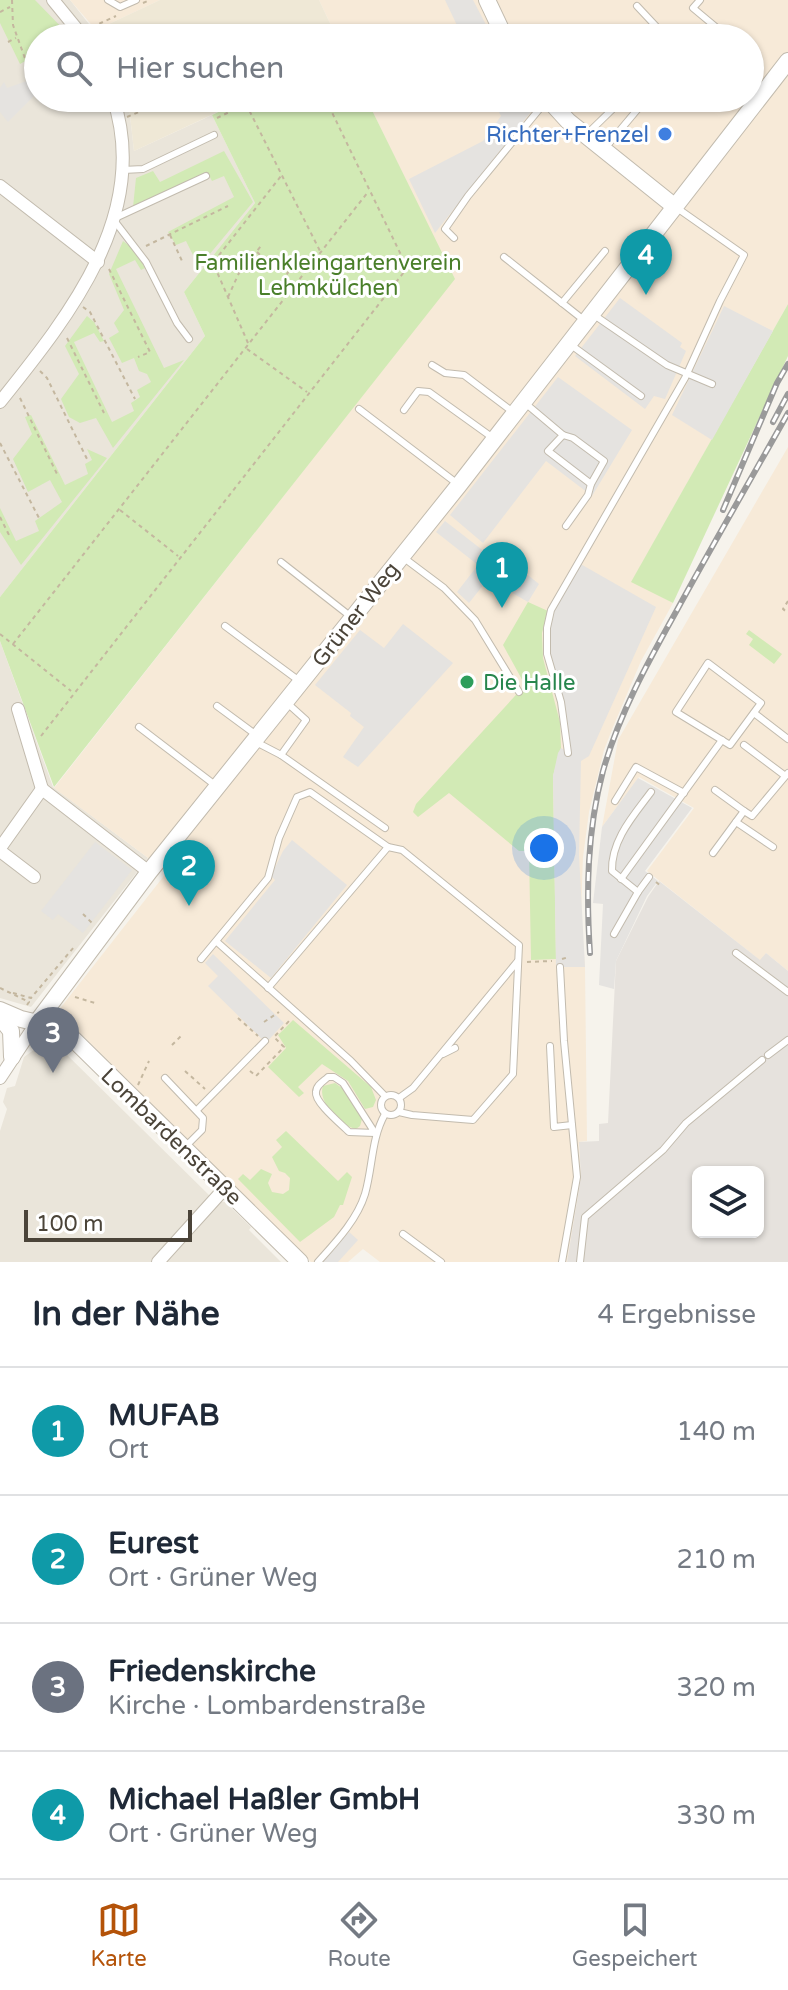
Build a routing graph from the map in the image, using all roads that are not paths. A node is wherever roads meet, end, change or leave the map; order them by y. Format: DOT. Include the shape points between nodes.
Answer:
graph roads {
  1 [pos="53,0"];
  2 [pos="108,0"];
  3 [pos="487,0"];
  4 [pos="700,0"];
  5 [pos="137,3"];
  6 [pos="637,6"];
  7 [pos="73,24"];
  8 [pos="498,24"];
  9 [pos="654,24"];
  10 [pos="712,24"];
  11 [pos="788,61"];
  12 [pos="764,92"];
  13 [pos="116,112"];
  14 [pos="537,112"];
  15 [pos="562,112"];
  16 [pos="610,112"];
  17 [pos="635,112"];
  18 [pos="748,112"];
  19 [pos="214,135"];
  20 [pos="586,135"];
  21 [pos="604,150"];
  22 [pos="123,170"];
  23 [pos="206,176"];
  24 [pos="0,186"];
  25 [pos="674,206"];
  26 [pos="113,219"];
  27 [pos="454,238"];
  28 [pos="605,251"];
  29 [pos="504,257"];
  30 [pos="103,265"];
  31 [pos="562,303"];
  32 [pos="588,317"];
  33 [pos="189,339"];
  34 [pos="568,343"];
  35 [pos="432,365"];
  36 [pos="687,373"];
  37 [pos="712,384"];
  38 [pos="641,396"];
  39 [pos="0,402"];
  40 [pos="517,407"];
  41 [pos="359,409"];
  42 [pos="404,410"];
  43 [pos="563,435"];
  44 [pos="493,438"];
  45 [pos="591,484"];
  46 [pos="459,485"];
  47 [pos="566,526"];
  48 [pos="401,556"];
  49 [pos="281,562"];
  50 [pos="353,618"];
  51 [pos="225,626"];
  52 [pos="301,683"];
  53 [pos="519,692"];
  54 [pos="286,701"];
  55 [pos="217,706"];
  56 [pos="18,709"];
  57 [pos="754,713"];
  58 [pos="139,727"];
  59 [pos="256,739"];
  60 [pos="788,739"];
  61 [pos="722,740"];
  62 [pos="744,745"];
  63 [pos="568,753"];
  64 [pos="281,755"];
  65 [pos="786,774"];
  66 [pos="218,787"];
  67 [pos="42,789"];
  68 [pos="715,790"];
  69 [pos="651,792"];
  70 [pos="684,793"];
  71 [pos="615,801"];
  72 [pos="744,811"];
  73 [pos="736,822"];
  74 [pos="385,828"];
  75 [pos="388,847"];
  76 [pos="773,847"];
  77 [pos="0,850"];
  78 [pos="713,853"];
  79 [pos="149,872"];
  80 [pos="34,877"];
  81 [pos="649,877"];
  82 [pos="621,879"];
  83 [pos="638,892"];
  84 [pos="614,934"];
  85 [pos="217,942"];
  86 [pos="736,953"];
  87 [pos="201,959"];
  88 [pos="518,961"];
  89 [pos="558,964"];
  90 [pos="268,988"];
  91 [pos="788,992"];
  92 [pos="0,1010"];
  93 [pos="0,1017"];
  94 [pos="37,1022"];
  95 [pos="788,1040"];
  96 [pos="265,1041"];
  97 [pos="550,1046"];
  98 [pos="455,1048"];
  99 [pos="440,1055"];
  100 [pos="12,1057"];
  101 [pos="0,1078"];
  102 [pos="165,1078"];
  103 [pos="385,1096"];
  104 [pos="399,1098"];
  105 [pos="197,1110"];
  106 [pos="399,1112"];
  107 [pos="385,1114"];
  108 [pos="572,1125"];
  109 [pos="375,1133"];
  110 [pos="183,1149"];
  111 [pos="225,1188"];
  112 [pos="403,1234"];
  113 [pos="158,1262"];
  114 [pos="300,1262"];
  115 [pos="318,1262"];
  116 [pos="441,1262"];
  117 [pos="562,1262"];
  118 [pos="580,1262"];
  1 -- 7 [label="street"];
  2 -- 5 [label="lane" via="120,7"];
  3 -- 8 [label="street"];
  4 -- 10 [label="lane" via="693,8"];
  6 -- 9 [label="lane"];
  11 -- 12 [label="street, Grüner Weg"];
  13 -- 22 [label="street"];
  14 -- 27 [label="lane" via="445,229"];
  15 -- 20 [label="street"];
  16 -- 20 [label="lane"];
  17 -- 21 [label="lane"];
  18 -- 25 [label="street, Grüner Weg"];
  19 -- 22 [label="lane" via="143,169"];
  20 -- 21 [label="street"];
  21 -- 25 [label="street"];
  22 -- 26 [label="street"];
  23 -- 26 [label="lane"];
  24 -- 30 [label="street"];
  25 -- 32 [label="street, Grüner Weg"];
  25 -- 36 [label="lane" via="744,255"];
  26 -- 30 [label="street"];
  26 -- 33 [label="lane" via="146,262"];
  28 -- 31 [label="lane"];
  29 -- 31 [label="lane"];
  30 -- 39 [label="street"];
  31 -- 32 [label="lane"];
  32 -- 34 [label="street, Grüner Weg"];
  32 -- 36 [label="lane"];
  34 -- 38 [label="lane"];
  34 -- 40 [label="street, Grüner Weg"];
  35 -- 40 [label="lane" via="464,375"];
  36 -- 37 [label="lane"];
  36 -- 63 [label="lane" via="551,610 546,644"];
  40 -- 43 [label="lane"];
  40 -- 44 [label="street, Grüner Weg"];
  41 -- 46 [label="lane"];
  42 -- 44 [label="lane" via="418,391 429,392"];
  43 -- 45 [label="lane" via="604,461"];
  43 -- 45 [label="lane" via="548,451"];
  44 -- 46 [label="street, Grüner Weg"];
  45 -- 47 [label="lane"];
  46 -- 48 [label="street, Grüner Weg"];
  48 -- 50 [label="street, Grüner Weg"];
  48 -- 53 [label="lane" via="475,620"];
  49 -- 50 [label="lane"];
  50 -- 52 [label="street, Grüner Weg"];
  51 -- 52 [label="lane"];
  52 -- 54 [label="street, Grüner Weg"];
  54 -- 59 [label="street, Grüner Weg"];
  54 -- 64 [label="lane" via="306,720"];
  55 -- 59 [label="lane"];
  56 -- 67 [label="street"];
  57 -- 60 [label="lane"];
  57 -- 61 [label="lane" via="730,745"];
  57 -- 61 [label="lane" via="761,703 708,663 676,712"];
  58 -- 66 [label="lane"];
  59 -- 64 [label="lane"];
  59 -- 66 [label="street, Grüner Weg"];
  61 -- 70 [label="lane"];
  62 -- 65 [label="lane"];
  64 -- 74 [label="lane"];
  65 -- 72 [label="lane" via="752,816"];
  66 -- 79 [label="street, Grüner Weg"];
  67 -- 77 [label="street"];
  67 -- 79 [label="street"];
  68 -- 72 [label="lane"];
  69 -- 82 [label="lane" via="619,837 612,869"];
  70 -- 71 [label="lane" via="636,767"];
  70 -- 82 [label="lane"];
  72 -- 73 [label="lane"];
  73 -- 76 [label="lane"];
  73 -- 78 [label="lane"];
  75 -- 85 [label="lane" via="310,792 297,797 268,878"];
  75 -- 88 [label="lane" via="402,850 519,945"];
  75 -- 90 [label="lane"];
  77 -- 80 [label="street"];
  79 -- 94 [label="street, Grüner Weg"];
  81 -- 83 [label="lane"];
  82 -- 83 [label="lane"];
  83 -- 84 [label="lane"];
  85 -- 87 [label="lane"];
  85 -- 90 [label="lane"];
  86 -- 91 [label="lane"];
  88 -- 99 [label="lane"];
  88 -- 106 [label="lane" via="513,1074 473,1120"];
  89 -- 108 [label="lane"];
  90 -- 103 [label="lane"];
  92 -- 94 [label="street, Lombardenstraße"];
  93 -- 100 [label="street" via="11,1031"];
  94 -- 100 [label="street"];
  94 -- 110 [label="street, Lombardenstraße" via="63,1029"];
  95 -- 118 [label="lane" via="686,1123 663,1150 585,1217"];
  96 -- 105 [label="lane"];
  97 -- 108 [label="lane" via="554,1127"];
  98 -- 99 [label="lane"];
  99 -- 104 [label="lane"];
  100 -- 101 [label="street"];
  102 -- 105 [label="lane"];
  103 -- 104 [label="lane"];
  103 -- 107 [label="lane"];
  104 -- 106 [label="lane"];
  105 -- 110 [label="lane" via="202,1130"];
  106 -- 107 [label="lane"];
  107 -- 109 [label="lane"];
  108 -- 117 [label="lane" via="577,1177"];
  109 -- 109 [label="lane" via="343,1083 328,1077 318,1086 318,1101 349,1132"];
  109 -- 115 [label="lane" via="364,1197"];
  110 -- 111 [label="street, Lombardenstraße"];
  111 -- 113 [label="street"];
  111 -- 114 [label="street, Lombardenstraße"];
  112 -- 116 [label="lane"];
}
